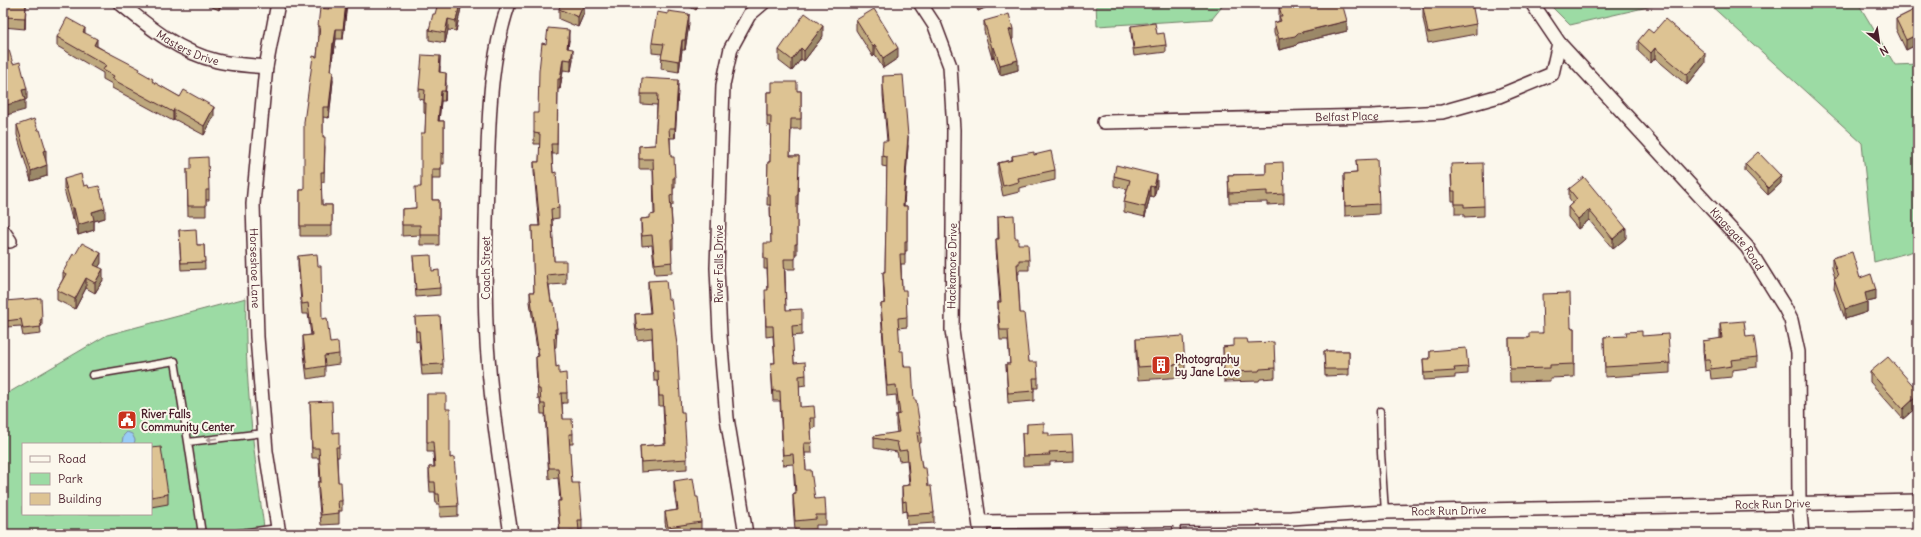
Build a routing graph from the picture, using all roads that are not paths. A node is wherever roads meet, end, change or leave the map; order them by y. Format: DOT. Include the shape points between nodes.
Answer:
graph roads {
  1 [pos="120,3"];
  2 [pos="278,3"];
  3 [pos="509,3"];
  4 [pos="763,3"];
  5 [pos="920,3"];
  6 [pos="1532,3"];
  7 [pos="1559,43"];
  8 [pos="266,67"];
  9 [pos="1104,122"];
  10 [pos="92,374"];
  11 [pos="1380,411"];
  12 [pos="264,433"];
  13 [pos="188,442"];
  14 [pos="1918,501"];
  15 [pos="1799,503"];
  16 [pos="1385,512"];
  17 [pos="1176,520"];
  18 [pos="980,528"];
  19 [pos="278,531"];
  20 [pos="202,534"];
  21 [pos="232,534"];
  22 [pos="511,534"];
  23 [pos="746,534"];
  24 [pos="1177,534"];
  25 [pos="1802,534"];
  1 -- 8 [label="street, Masters Drive" via="155,32 187,51 217,61"];
  2 -- 8 [label="street, Horseshoe Lane"];
  3 -- 22 [label="street, Coach Street" via="502,22 490,92 486,325 496,442"];
  4 -- 23 [label="street, River Falls Drive" via="749,15 731,48 722,93 717,268 720,335 727,418"];
  5 -- 18 [label="street, Hackamore Drive" via="935,26 950,66 954,130 952,330"];
  6 -- 7 [label="street, Kingsgate Road"];
  7 -- 9 [label="street, Belfast Place" via="1552,74 1499,96 1442,112"];
  7 -- 15 [label="street, Kingsgate Road" via="1747,247 1785,308 1791,320 1798,352"];
  8 -- 12 [label="street, Horseshoe Lane" via="253,204 257,337"];
  10 -- 13 [label="lane" via="175,360"];
  11 -- 16 [label="lane"];
  12 -- 13 [label="lane, one-way"];
  12 -- 19 [label="street, Horseshoe Lane"];
  13 -- 20 [label="lane"];
  14 -- 15 [label="street, Rock Run Drive"];
  15 -- 16 [label="street, Rock Run Drive"];
  15 -- 25 [label="street, Kingsgate Road"];
  16 -- 17 [label="street, Rock Run Drive" via="1291,518"];
  17 -- 18 [label="street, Rock Run Drive"];
  17 -- 24 [label="lane"];
  19 -- 21 [label="lane"];
}
